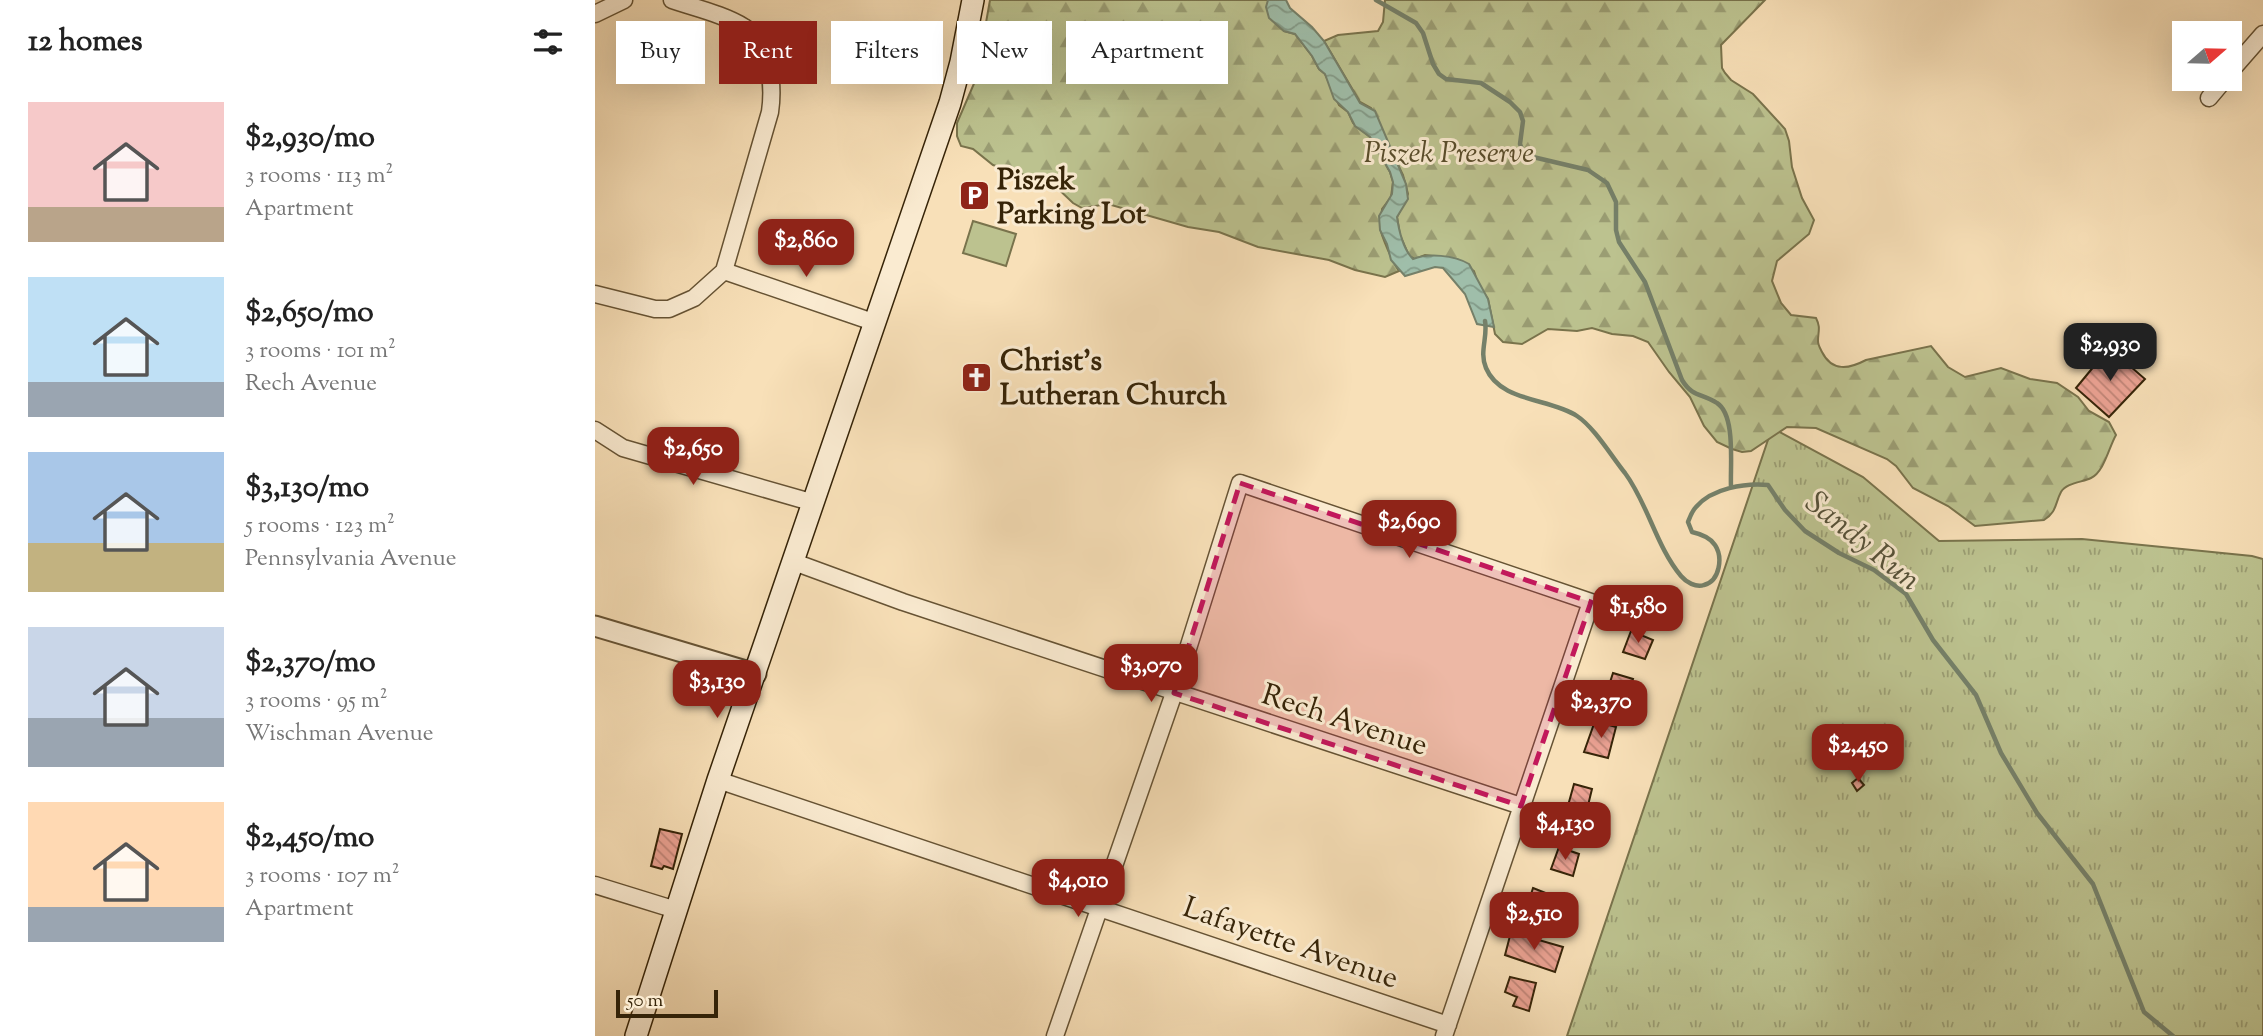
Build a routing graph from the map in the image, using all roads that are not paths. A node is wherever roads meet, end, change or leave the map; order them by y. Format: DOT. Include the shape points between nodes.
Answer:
graph roads {
  1 [pos="624,0"];
  2 [pos="672,0"];
  3 [pos="973,0"];
  4 [pos="595,14"];
  5 [pos="2263,34"];
  6 [pos="2242,58"];
  7 [pos="2215,91"];
  8 [pos="2209,98"];
  9 [pos="724,271"];
  10 [pos="595,294"];
  11 [pos="876,323"];
  12 [pos="595,430"];
  13 [pos="814,503"];
  14 [pos="794,562"];
  15 [pos="595,626"];
  16 [pos="756,674"];
  17 [pos="1174,693"];
  18 [pos="718,780"];
  19 [pos="1521,806"];
  20 [pos="595,885"];
  21 [pos="1098,906"];
  22 [pos="676,910"];
  23 [pos="1446,1031"];
  24 [pos="636,1036"];
  25 [pos="1055,1036"];
  1 -- 4 [label="street"];
  2 -- 9 [label="street" via="750,32 763,51 772,79 770,111"];
  3 -- 11 [label="main road" via="950,103"];
  5 -- 6 [label="street"];
  7 -- 8 [label="street"];
  9 -- 10 [label="street" via="694,298 669,309"];
  9 -- 11 [label="street"];
  11 -- 13 [label="main road"];
  12 -- 13 [label="street" via="623,448"];
  13 -- 14 [label="main road"];
  14 -- 16 [label="main road"];
  14 -- 17 [label="street, Rech Avenue"];
  15 -- 16 [label="street"];
  16 -- 18 [label="main road"];
  17 -- 19 [label="street, Rech Avenue"];
  17 -- 19 [label="street" via="1240,483 1591,602"];
  17 -- 21 [label="street"];
  18 -- 21 [label="street, Lafayette Avenue"];
  18 -- 22 [label="main road"];
  19 -- 23 [label="street"];
  20 -- 22 [label="street"];
  21 -- 23 [label="street, Lafayette Avenue"];
  21 -- 25 [label="street"];
  22 -- 24 [label="main road"];
}
